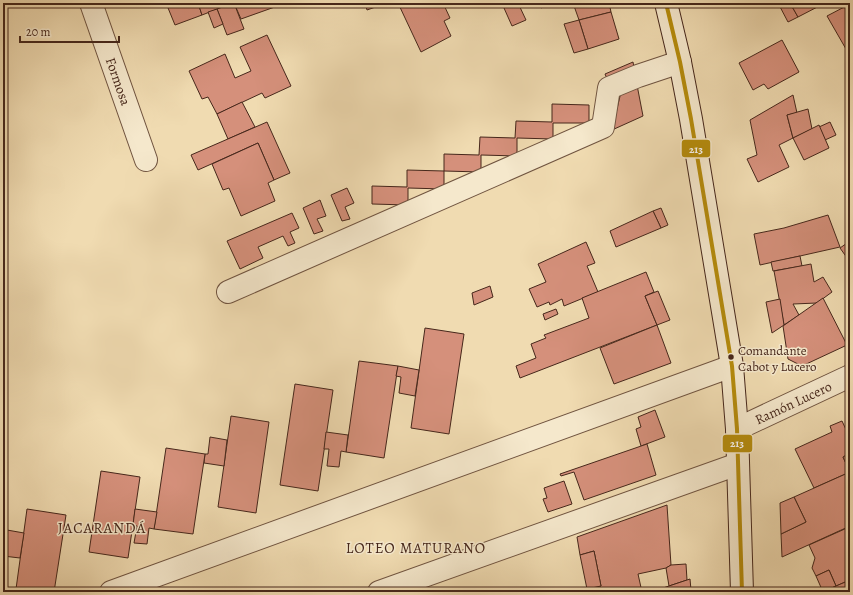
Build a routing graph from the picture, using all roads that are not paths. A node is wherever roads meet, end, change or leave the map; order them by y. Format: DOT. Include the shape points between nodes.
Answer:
graph roads {
  1 [pos="90,3"];
  2 [pos="666,3"];
  3 [pos="680,62"];
  4 [pos="146,160"];
  5 [pos="228,292"];
  6 [pos="732,366"];
  7 [pos="850,376"];
  8 [pos="737,429"];
  9 [pos="738,464"];
  10 [pos="111,592"];
  11 [pos="379,592"];
  12 [pos="742,592"];
  1 -- 4 [label="street, Formosa"];
  2 -- 3 [label="street"];
  3 -- 5 [label="street" via="609,88 603,127"];
  3 -- 6 [label="street"];
  6 -- 8 [label="street"];
  6 -- 10 [label="street"];
  7 -- 8 [label="street, Ramón Lucero"];
  8 -- 9 [label="street"];
  9 -- 11 [label="street"];
  9 -- 12 [label="street"];
}
